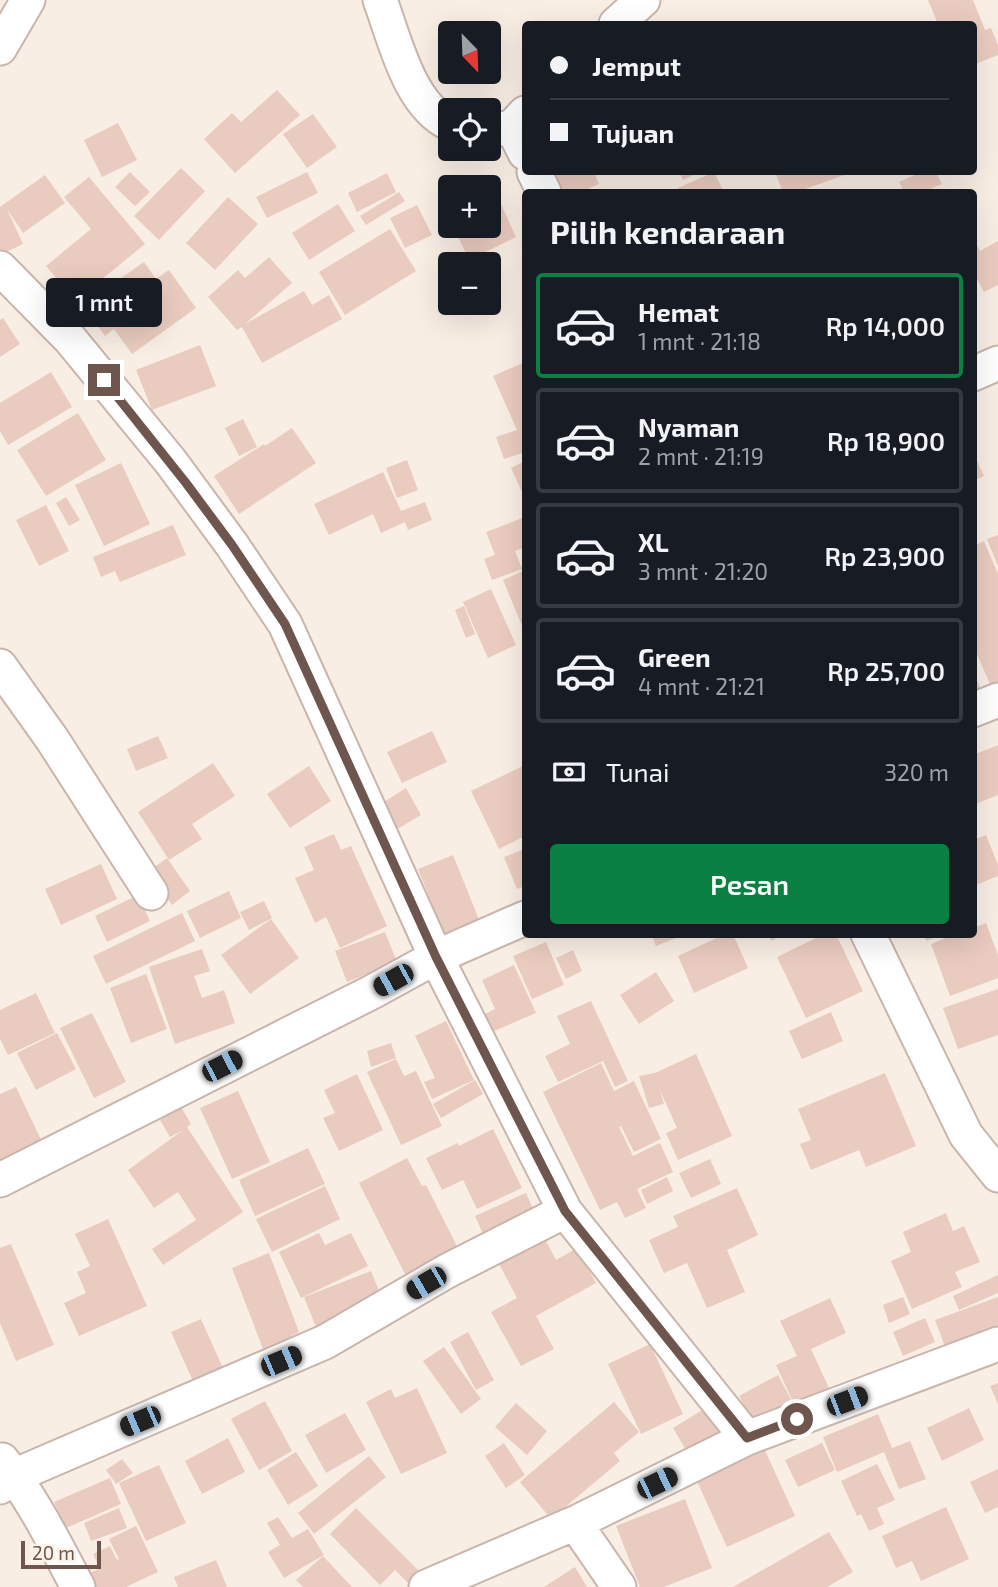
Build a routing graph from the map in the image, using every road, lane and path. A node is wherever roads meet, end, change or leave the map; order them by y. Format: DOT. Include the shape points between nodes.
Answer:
graph roads {
  1 [pos="28,0"];
  2 [pos="380,0"];
  3 [pos="643,0"];
  4 [pos="619,21"];
  5 [pos="0,48"];
  6 [pos="438,118"];
  7 [pos="0,268"];
  8 [pos="998,363"];
  9 [pos="977,372"];
  10 [pos="0,666"];
  11 [pos="998,700"];
  12 [pos="977,708"];
  13 [pos="150,893"];
  14 [pos="522,919"];
  15 [pos="870,938"];
  16 [pos="436,957"];
  17 [pos="998,1175"];
  18 [pos="0,1180"];
  19 [pos="565,1211"];
  20 [pos="998,1344"];
  21 [pos="747,1438"];
  22 [pos="5,1474"];
  23 [pos="575,1523"];
  24 [pos="78,1587"];
  25 [pos="426,1587"];
  26 [pos="619,1587"];
  1 -- 5 [label="street"];
  2 -- 6 [label="street" via="411,83"];
  3 -- 4 [label="street"];
  7 -- 16 [label="street" via="70,340 171,462 285,624"];
  8 -- 9 [label="street"];
  10 -- 13 [label="street"];
  11 -- 12 [label="street"];
  14 -- 16 [label="street"];
  15 -- 17 [label="street" via="966,1135"];
  16 -- 18 [label="street"];
  16 -- 19 [label="street"];
  19 -- 21 [label="street"];
  19 -- 22 [label="street" via="447,1271 324,1342"];
  20 -- 21 [label="street"];
  21 -- 23 [label="street"];
  22 -- 24 [label="street" via="52,1538"];
  23 -- 25 [label="street"];
  23 -- 26 [label="street"];
}
